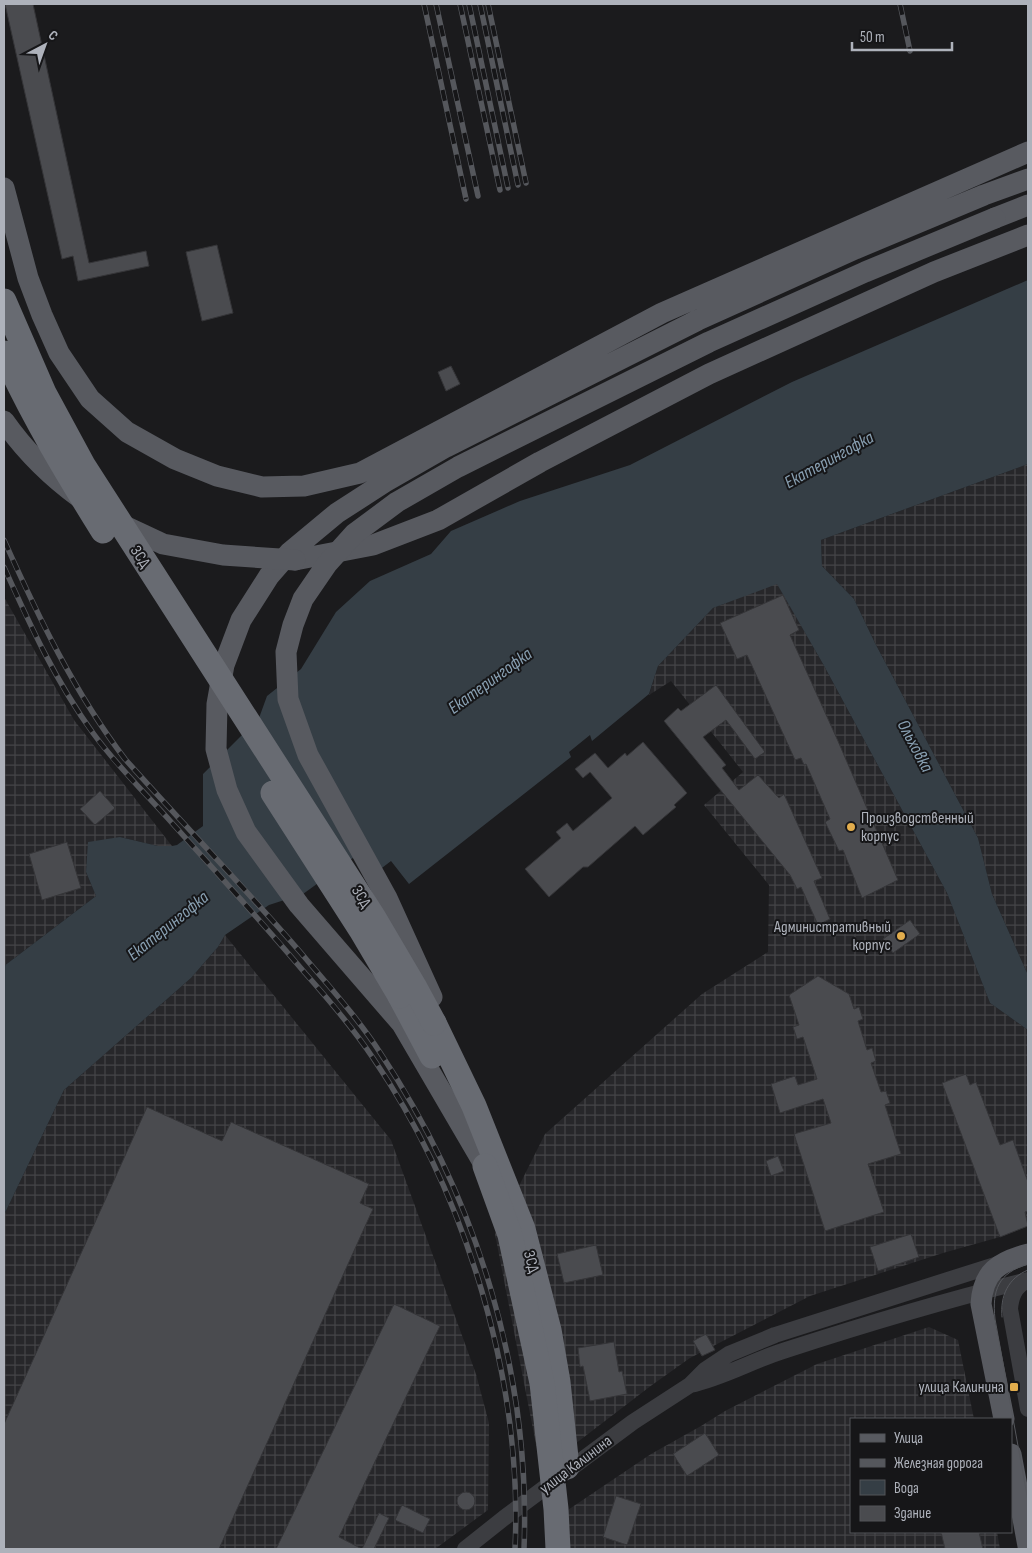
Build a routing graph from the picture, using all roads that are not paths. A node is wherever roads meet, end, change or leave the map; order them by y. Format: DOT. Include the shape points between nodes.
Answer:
graph roads {
  1 [pos="1028,152"];
  2 [pos="1028,179"];
  3 [pos="4,188"];
  4 [pos="1028,205"];
  5 [pos="1028,235"];
  6 [pos="4,301"];
  7 [pos="4,353"];
  8 [pos="4,421"];
  9 [pos="474,1106"];
  10 [pos="485,1166"];
  11 [pos="1028,1254"];
  12 [pos="1005,1261"];
  13 [pos="965,1274"];
  14 [pos="1028,1280"];
  15 [pos="996,1286"];
  16 [pos="690,1385"];
  17 [pos="1028,1409"];
  18 [pos="1004,1418"];
  19 [pos="1012,1459"];
  20 [pos="1028,1546"];
  21 [pos="465,1549"];
  22 [pos="558,1549"];
  23 [pos="572,1549"];
  1 -- 3 [label="main road" via="662,313 360,474 304,486 262,487 192,466 127,432 90,399 59,352 42,316 28,278"];
  2 -- 10 [label="main road, bridge" via="855,249 706,316 446,447 337,513 290,552 269,576 241,620 224,665 217,704 216,749 227,790 246,832 298,905 402,1024"];
  4 -- 9 [label="main road, bridge" via="865,272 709,342 458,467 397,502 354,534 326,564 303,599 286,652 288,699 308,755 387,898 442,1020"];
  5 -- 8 [label="main road, bridge" via="934,272 710,374 540,462 438,520 373,545 295,560 223,555 163,544 110,519 64,485 22,446"];
  6 -- 9 [label="highway, ЗСД, bridge" via="44,393 83,465 379,926 414,986"];
  7 -- 10 [label="highway, ЗСД, bridge" via="65,470 314,856 395,988 445,1080"];
  9 -- 23 [label="highway, ЗСД" via="522,1230 549,1330 564,1434"];
  10 -- 22 [label="highway, ЗСД, bridge" via="510,1235 542,1383"];
  11 -- 12 [label="main road, улица Калинина"];
  12 -- 13 [label="street, улица Калинина"];
  12 -- 15 [label="main road" via="995,1269"];
  13 -- 15 [label="street" via="978,1274"];
  13 -- 16 [label="street, улица Калинина" via="752,1344 704,1370"];
  14 -- 15 [label="street, улица Калинина"];
  15 -- 16 [label="street, улица Калинина" via="811,1342 709,1381"];
  15 -- 17 [label="street" via="1006,1296 1010,1309"];
  15 -- 18 [label="main road" via="981,1304"];
  16 -- 21 [label="street, улица Калинина" via="633,1422"];
  19 -- 20 [label="main road"];
}
